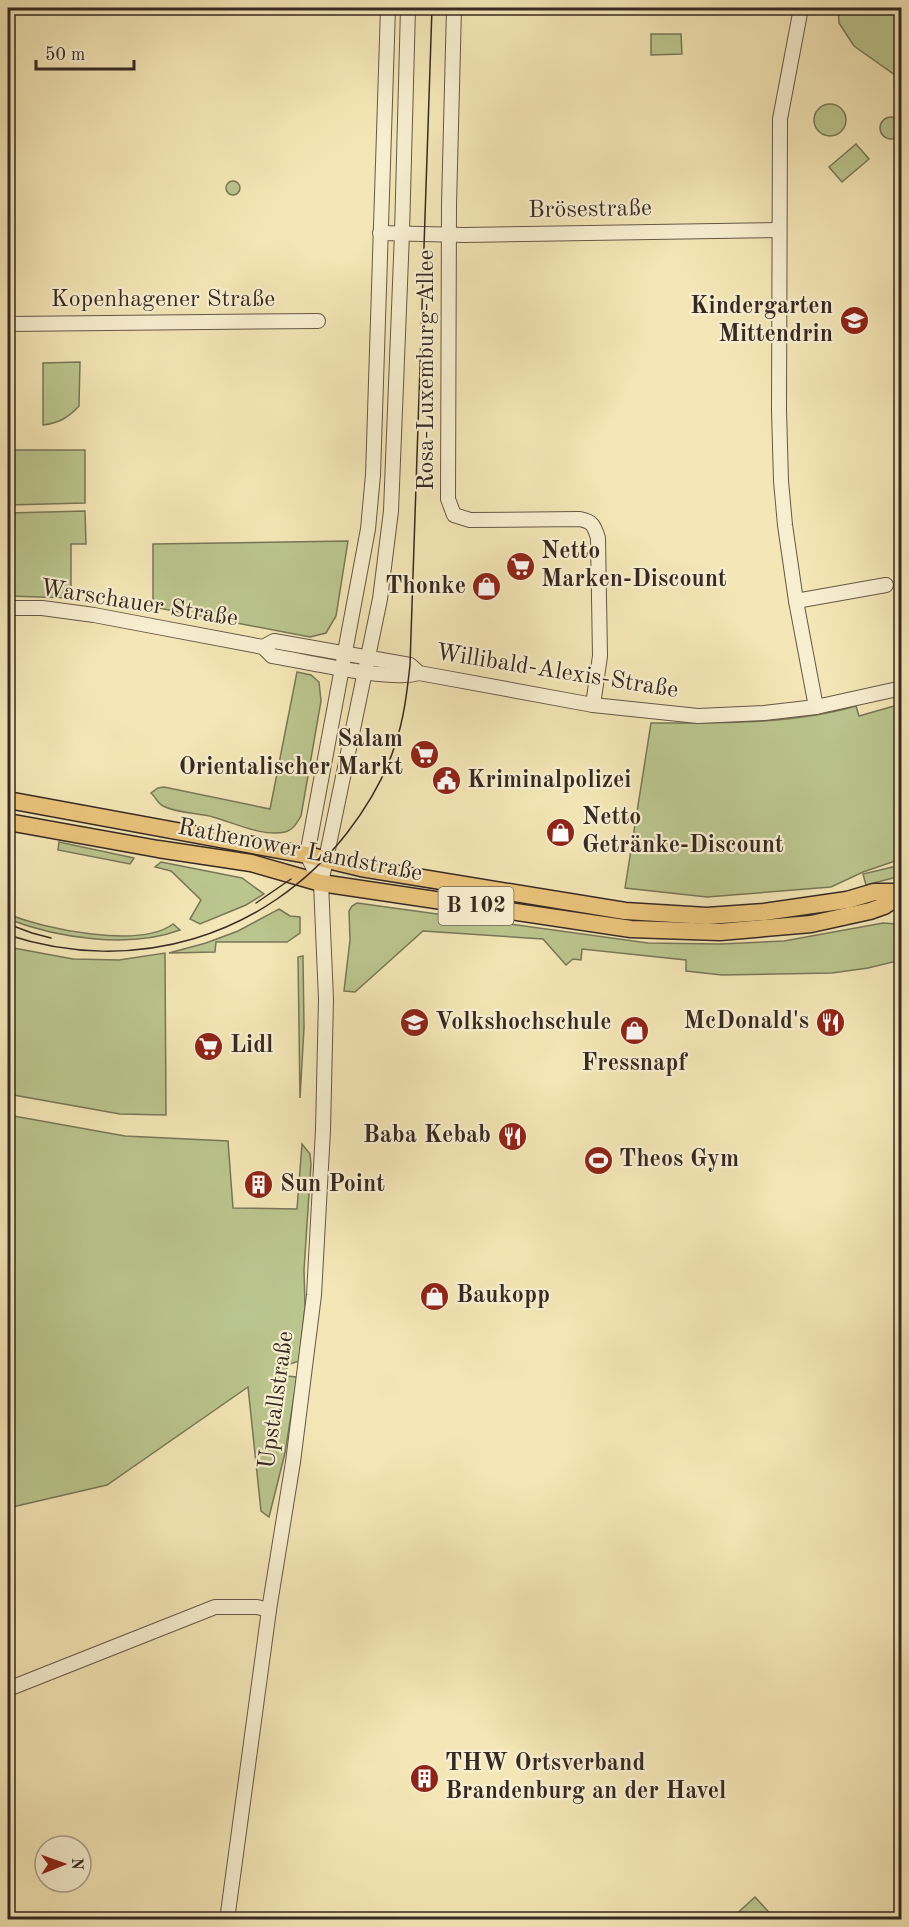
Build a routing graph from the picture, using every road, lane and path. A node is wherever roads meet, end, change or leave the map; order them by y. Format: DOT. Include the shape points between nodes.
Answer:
graph roads {
  1 [pos="388,8"];
  2 [pos="408,8"];
  3 [pos="454,8"];
  4 [pos="801,8"];
  5 [pos="779,230"];
  6 [pos="380,233"];
  7 [pos="402,233"];
  8 [pos="449,234"];
  9 [pos="318,321"];
  10 [pos="8,324"];
  11 [pos="886,585"];
  12 [pos="796,601"];
  13 [pos="8,608"];
  14 [pos="263,646"];
  15 [pos="346,653"];
  16 [pos="369,657"];
  17 [pos="344,668"];
  18 [pos="366,672"];
  19 [pos="419,672"];
  20 [pos="902,688"];
  21 [pos="593,705"];
  22 [pos="816,707"];
  23 [pos="8,800"];
  24 [pos="8,822"];
  25 [pos="307,855"];
  26 [pos="326,860"];
  27 [pos="321,883"];
  28 [pos="902,893"];
  29 [pos="269,1610"];
  30 [pos="8,1689"];
  31 [pos="227,1920"];
  1 -- 6 [label="street, Rosa-Luxemburg-Allee"];
  2 -- 7 [label="street, Rosa-Luxemburg-Allee"];
  3 -- 8 [label="street, Rosa-Luxemburg-Allee"];
  4 -- 5 [label="street" via="780,119"];
  5 -- 8 [label="street, Brösestraße"];
  5 -- 12 [label="street" via="781,481"];
  6 -- 7 [label="street, Rosa-Luxemburg-Allee"];
  6 -- 15 [label="street, Rosa-Luxemburg-Allee" via="373,475 368,529"];
  7 -- 8 [label="street, Brösestraße"];
  7 -- 16 [label="street, Rosa-Luxemburg-Allee" via="391,511"];
  8 -- 21 [label="street, Rosa-Luxemburg-Allee" via="448,499 454,514 470,520 579,519 595,526 600,656"];
  9 -- 10 [label="street, Kopenhagener Straße"];
  11 -- 12 [label="street"];
  12 -- 22 [label="street"];
  13 -- 14 [label="street, Warschauer Straße" via="94,615"];
  14 -- 15 [label="street, Warschauer Straße" via="274,641"];
  14 -- 17 [label="street, Warschauer Straße" via="272,656"];
  15 -- 16 [label="street"];
  15 -- 17 [label="street, Rosa-Luxemburg-Allee"];
  16 -- 18 [label="street, Rosa-Luxemburg-Allee"];
  16 -- 19 [label="street, Willibald-Alexis-Straße" via="410,665"];
  17 -- 18 [label="street"];
  17 -- 25 [label="street, Rosa-Luxemburg-Allee"];
  18 -- 19 [label="street, Willibald-Alexis-Straße" via="408,676"];
  18 -- 26 [label="street, Rosa-Luxemburg-Allee"];
  19 -- 21 [label="street, Willibald-Alexis-Straße"];
  20 -- 22 [label="street, Willibald-Alexis-Straße"];
  21 -- 22 [label="street, Willibald-Alexis-Straße" via="698,716"];
  23 -- 25 [label="main road, Rathenower Landstraße / B 102"];
  24 -- 27 [label="main road, Rathenower Landstraße / B 102" via="251,863"];
  25 -- 26 [label="main road, Rathenower Landstraße / B 102"];
  25 -- 27 [label="street, Upstallstraße"];
  26 -- 27 [label="street, Upstallstraße"];
  26 -- 28 [label="main road, Rathenower Landstraße / B 102" via="574,904 707,916 807,906 874,892"];
  27 -- 28 [label="main road, Rathenower Landstraße / B 102" via="631,929 720,932 811,924 884,906"];
  27 -- 29 [label="street, Upstallstraße" via="326,999 314,1295"];
  29 -- 30 [label="street" via="215,1607"];
  29 -- 31 [label="street, Upstallstraße"];
}
